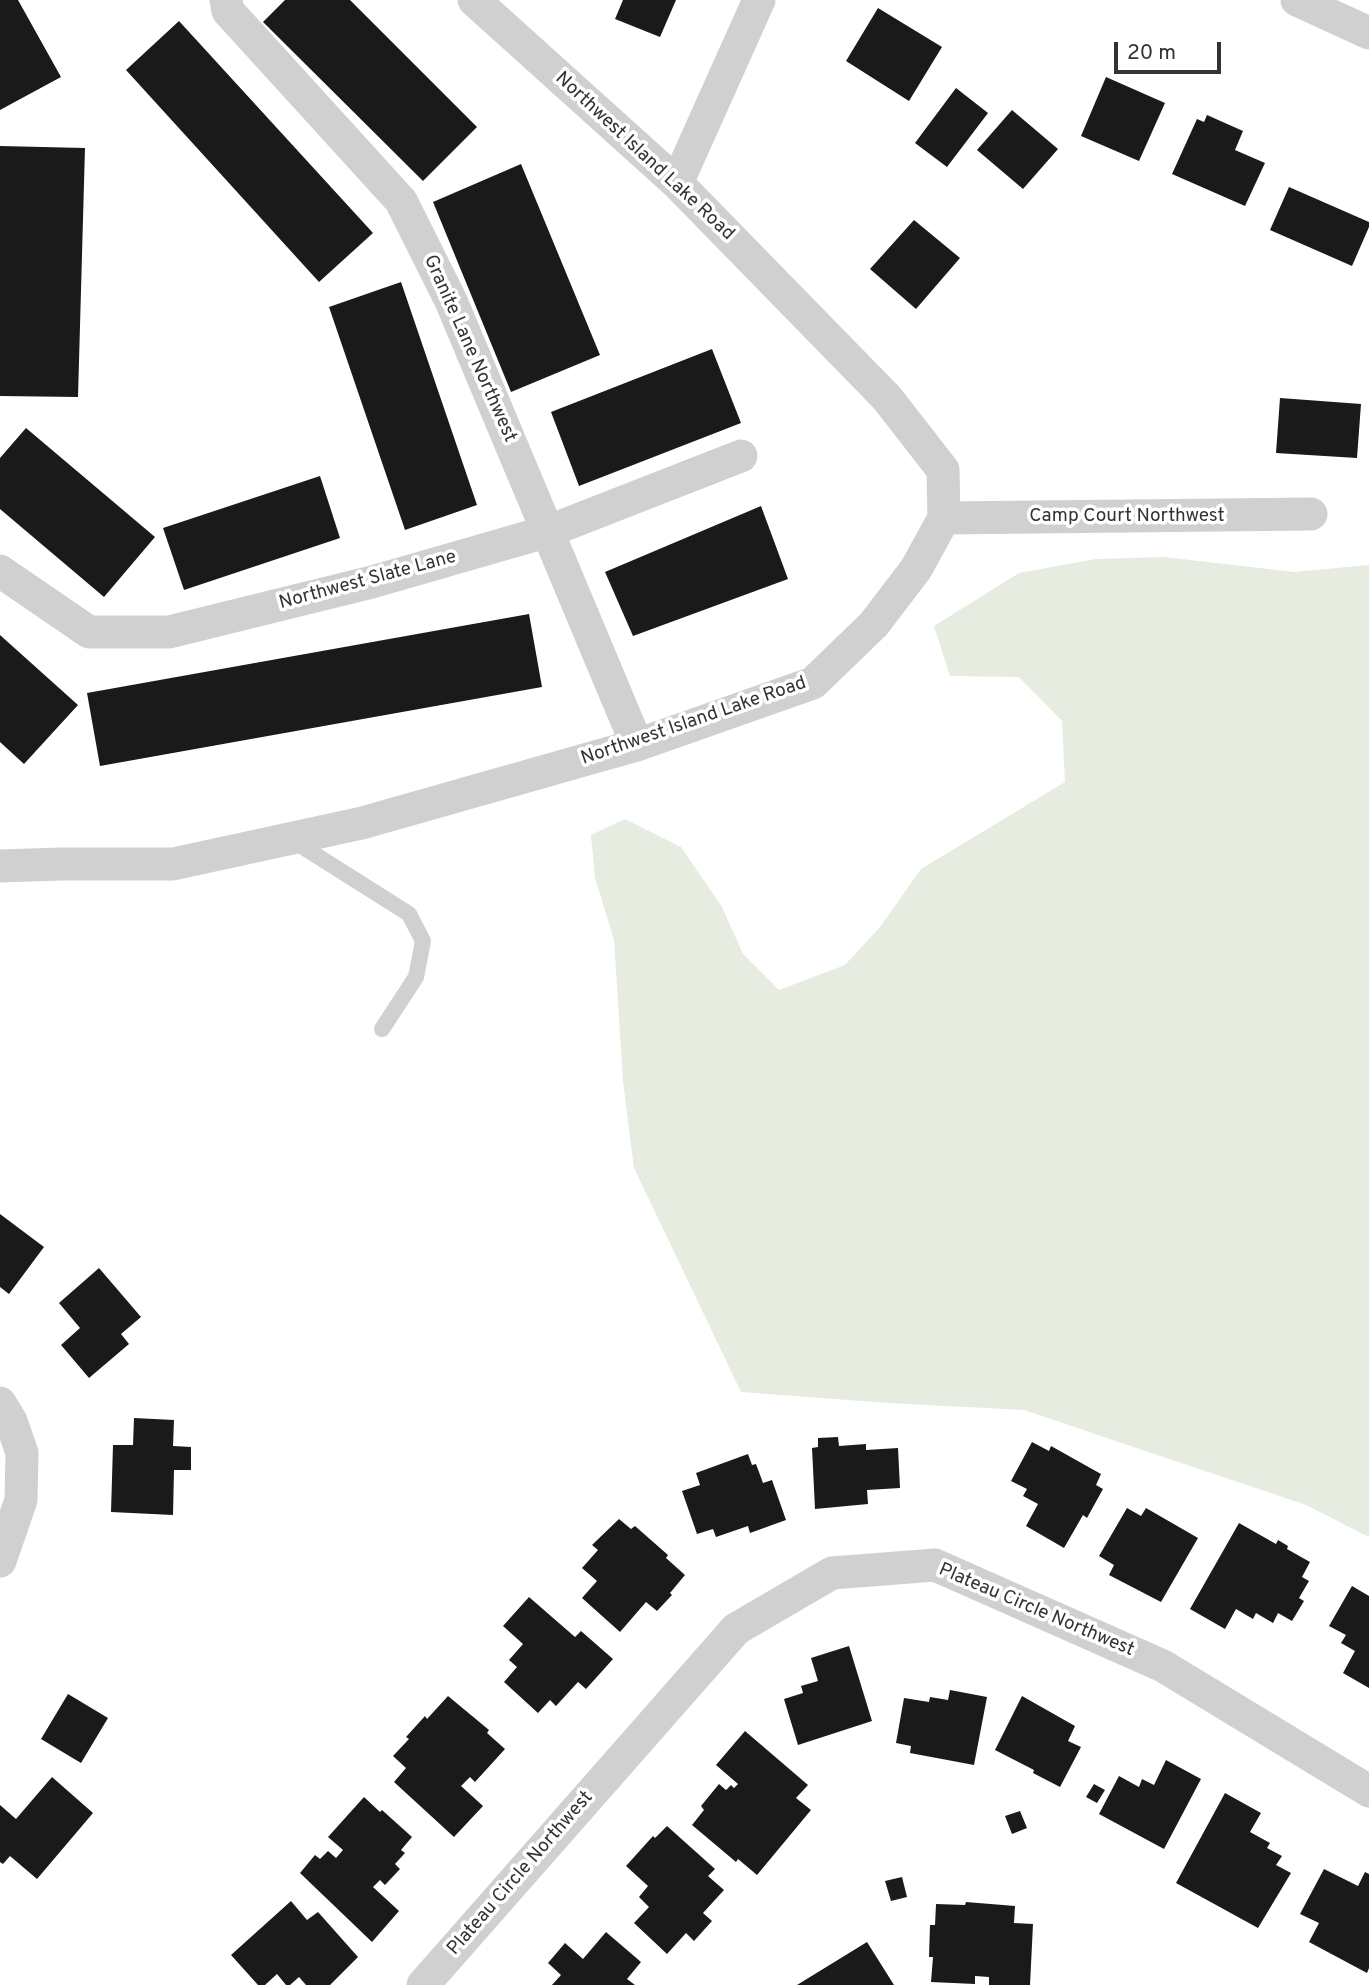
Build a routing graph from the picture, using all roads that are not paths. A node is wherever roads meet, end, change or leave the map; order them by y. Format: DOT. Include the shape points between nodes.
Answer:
graph roads {
  1 [pos="226,0"];
  2 [pos="474,0"];
  3 [pos="759,0"];
  4 [pos="1297,0"];
  5 [pos="1369,33"];
  6 [pos="677,183"];
  7 [pos="741,456"];
  8 [pos="1311,514"];
  9 [pos="944,518"];
  10 [pos="549,531"];
  11 [pos="0,571"];
  12 [pos="637,745"];
  13 [pos="291,839"];
  14 [pos="0,866"];
  15 [pos="382,1029"];
  16 [pos="0,1403"];
  17 [pos="0,1561"];
  18 [pos="1369,1791"];
  19 [pos="423,1985"];
  1 -- 10 [label="street, Granite Lane Northwest" via="228,11 401,201 451,301"];
  2 -- 6 [label="street, Northwest Island Lake Road"];
  3 -- 6 [label="street"];
  4 -- 5 [label="street"];
  6 -- 9 [label="street, Northwest Island Lake Road" via="887,398 943,470"];
  7 -- 10 [label="street, Northwest Slate Lane"];
  8 -- 9 [label="street, Camp Court Northwest"];
  9 -- 12 [label="street, Northwest Island Lake Road" via="916,569 874,624 813,683"];
  10 -- 11 [label="street, Northwest Slate Lane" via="372,582 169,632 89,632"];
  10 -- 12 [label="street, Granite Lane Northwest"];
  12 -- 13 [label="street, Northwest Island Lake Road"];
  13 -- 14 [label="street, Northwest Island Lake Road" via="173,864"];
  13 -- 15 [label="lane" via="409,914 423,941 416,977"];
  16 -- 17 [label="street" via="22,1453 21,1500"];
  18 -- 19 [label="street, Plateau Circle Northwest" via="1163,1666 935,1565 832,1573 736,1629"];
}
